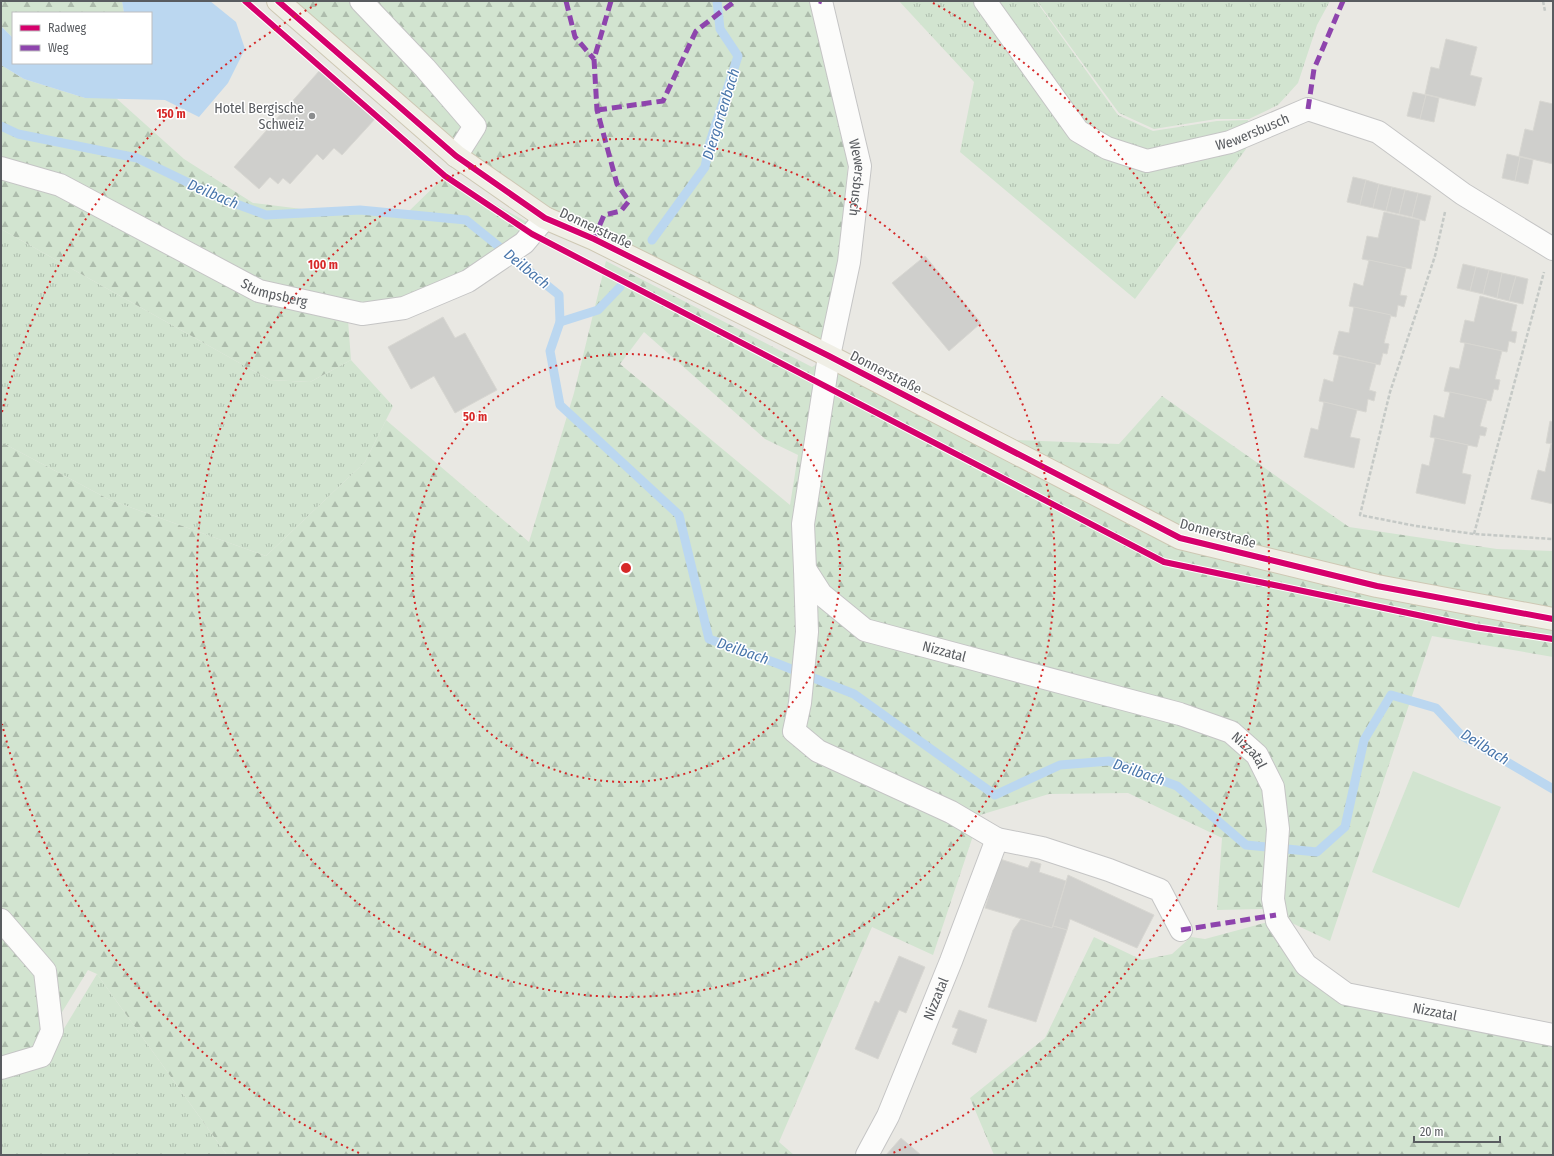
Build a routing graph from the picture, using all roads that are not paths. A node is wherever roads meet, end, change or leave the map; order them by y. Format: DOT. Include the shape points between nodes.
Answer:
graph roads {
  1 [pos="278,1"];
  2 [pos="361,1"];
  3 [pos="821,1"];
  4 [pos="986,1"];
  5 [pos="456,156"];
  6 [pos="1,168"];
  7 [pos="545,218"];
  8 [pos="1552,248"];
  9 [pos="829,356"];
  10 [pos="805,569"];
  11 [pos="1553,619"];
  12 [pos="997,839"];
  13 [pos="1,920"];
  14 [pos="1181,930"];
  15 [pos="1553,1035"];
  16 [pos="1,1068"];
  17 [pos="867,1155"];
  1 -- 5 [label="main road, Donnerstraße"];
  2 -- 5 [label="street" via="425,68 475,126"];
  3 -- 9 [label="street, Wewersbusch" via="860,166 849,262"];
  4 -- 8 [label="street, Wewersbusch" via="1078,131 1107,148 1147,161 1230,142 1308,109 1378,132 1451,185"];
  5 -- 7 [label="main road, Donnerstraße"];
  6 -- 7 [label="street, Stumpsberg" via="60,185 259,291 362,314 404,308 468,281 524,243"];
  7 -- 9 [label="main road, Donnerstraße" via="594,239"];
  9 -- 10 [label="street" via="803,524"];
  9 -- 11 [label="main road, Donnerstraße" via="1180,538 1377,586"];
  10 -- 12 [label="street" via="807,632 800,702 794,730 818,751 951,812"];
  10 -- 15 [label="street, Nizzatal" via="821,594 865,630 1180,714 1231,732 1257,754 1273,787 1278,829 1273,899 1277,922 1306,965 1346,994"];
  12 -- 14 [label="street" via="1042,848 1160,890"];
  12 -- 17 [label="street, Nizzatal" via="952,961 894,1102"];
  13 -- 16 [label="street" via="45,971 52,1031 41,1056"];
}
